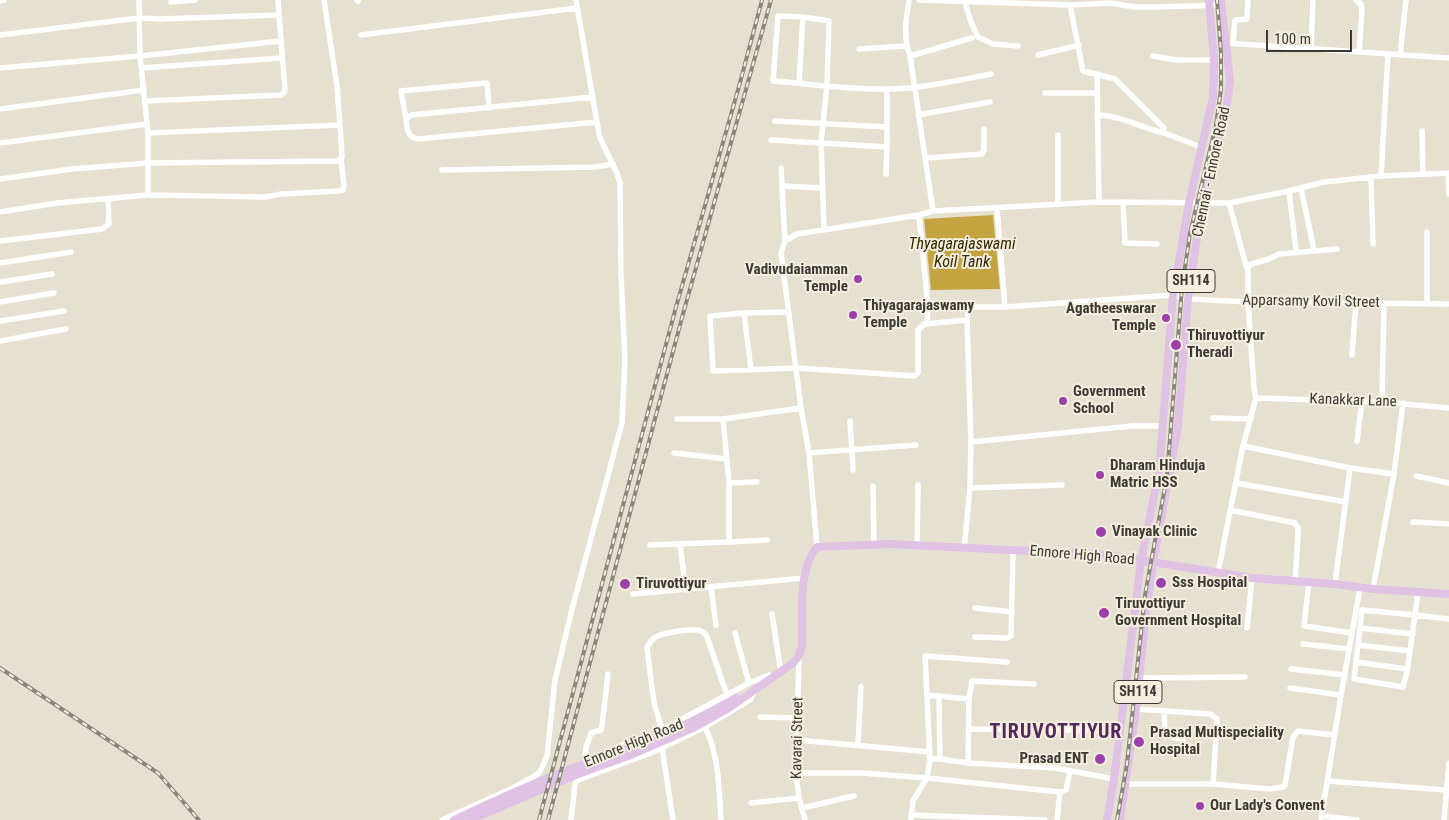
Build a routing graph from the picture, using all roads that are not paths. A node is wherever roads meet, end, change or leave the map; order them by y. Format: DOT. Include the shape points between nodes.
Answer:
graph roads {
  1 [pos="4,0"];
  2 [pos="139,0"];
  3 [pos="195,0"];
  4 [pos="278,0"];
  5 [pos="324,0"];
  6 [pos="576,0"];
  7 [pos="909,0"];
  8 [pos="919,0"];
  9 [pos="1248,0"];
  10 [pos="1313,0"];
  11 [pos="1356,0"];
  12 [pos="1406,0"];
  13 [pos="0,1"];
  14 [pos="171,2"];
  15 [pos="965,2"];
  16 [pos="1059,2"];
  17 [pos="1093,2"];
  18 [pos="1133,3"];
  19 [pos="1209,3"];
  20 [pos="1221,3"];
  21 [pos="1070,5"];
  22 [pos="577,8"];
  23 [pos="279,15"];
  24 [pos="803,17"];
  25 [pos="139,18"];
  26 [pos="0,35"];
  27 [pos="361,35"];
  28 [pos="972,38"];
  29 [pos="281,41"];
  30 [pos="1229,43"];
  31 [pos="1079,45"];
  32 [pos="906,46"];
  33 [pos="1018,46"];
  34 [pos="859,49"];
  35 [pos="1311,49"];
  36 [pos="1359,52"];
  37 [pos="1388,54"];
  38 [pos="1038,55"];
  39 [pos="1400,55"];
  40 [pos="140,56"];
  41 [pos="910,56"];
  42 [pos="1153,56"];
  43 [pos="282,58"];
  44 [pos="1449,58"];
  45 [pos="1214,60"];
  46 [pos="0,68"];
  47 [pos="141,68"];
  48 [pos="991,74"];
  49 [pos="1097,74"];
  50 [pos="799,83"];
  51 [pos="826,85"];
  52 [pos="914,88"];
  53 [pos="887,89"];
  54 [pos="144,90"];
  55 [pos="1045,93"];
  56 [pos="1097,94"];
  57 [pos="593,97"];
  58 [pos="145,102"];
  59 [pos="990,102"];
  60 [pos="489,108"];
  61 [pos="0,109"];
  62 [pos="1097,114"];
  63 [pos="918,115"];
  64 [pos="406,119"];
  65 [pos="775,121"];
  66 [pos="597,122"];
  67 [pos="823,123"];
  68 [pos="147,124"];
  69 [pos="340,125"];
  70 [pos="887,127"];
  71 [pos="984,129"];
  72 [pos="1422,131"];
  73 [pos="148,133"];
  74 [pos="1164,133"];
  75 [pos="1058,135"];
  76 [pos="771,140"];
  77 [pos="821,142"];
  78 [pos="0,143"];
  79 [pos="887,147"];
  80 [pos="1201,147"];
  81 [pos="926,158"];
  82 [pos="341,159"];
  83 [pos="148,163"];
  84 [pos="613,164"];
  85 [pos="781,168"];
  86 [pos="442,170"];
  87 [pos="1448,173"];
  88 [pos="886,174"];
  89 [pos="1422,174"];
  90 [pos="1381,176"];
  91 [pos="1371,177"];
  92 [pos="0,179"];
  93 [pos="782,186"];
  94 [pos="822,188"];
  95 [pos="1300,188"];
  96 [pos="1289,191"];
  97 [pos="1449,194"];
  98 [pos="148,196"];
  99 [pos="108,200"];
  100 [pos="1099,202"];
  101 [pos="1123,202"];
  102 [pos="1188,203"];
  103 [pos="1229,203"];
  104 [pos="1058,204"];
  105 [pos="1202,204"];
  106 [pos="997,208"];
  107 [pos="0,212"];
  108 [pos="933,212"];
  109 [pos="919,215"];
  110 [pos="824,230"];
  111 [pos="1427,232"];
  112 [pos="785,240"];
  113 [pos="0,241"];
  114 [pos="1157,244"];
  115 [pos="1373,244"];
  116 [pos="1337,249"];
  117 [pos="1314,250"];
  118 [pos="1296,251"];
  119 [pos="72,252"];
  120 [pos="0,263"];
  121 [pos="1247,269"];
  122 [pos="52,274"];
  123 [pos="0,282"];
  124 [pos="54,293"];
  125 [pos="1172,295"];
  126 [pos="1188,298"];
  127 [pos="0,302"];
  128 [pos="1248,302"];
  129 [pos="1356,303"];
  130 [pos="1384,303"];
  131 [pos="1427,304"];
  132 [pos="1449,304"];
  133 [pos="928,307"];
  134 [pos="970,307"];
  135 [pos="1005,307"];
  136 [pos="64,311"];
  137 [pos="788,312"];
  138 [pos="744,313"];
  139 [pos="966,320"];
  140 [pos="0,321"];
  141 [pos="927,324"];
  142 [pos="66,329"];
  143 [pos="0,341"];
  144 [pos="1352,354"];
  145 [pos="797,368"];
  146 [pos="751,370"];
  147 [pos="1256,398"];
  148 [pos="1362,401"];
  149 [pos="1382,402"];
  150 [pos="1403,403"];
  151 [pos="801,408"];
  152 [pos="1449,408"];
  153 [pos="1212,418"];
  154 [pos="677,419"];
  155 [pos="723,419"];
  156 [pos="1251,419"];
  157 [pos="850,421"];
  158 [pos="1162,426"];
  159 [pos="1357,441"];
  160 [pos="971,442"];
  161 [pos="916,446"];
  162 [pos="1243,446"];
  163 [pos="852,450"];
  164 [pos="674,453"];
  165 [pos="809,453"];
  166 [pos="727,458"];
  167 [pos="1350,468"];
  168 [pos="853,470"];
  169 [pos="1394,474"];
  170 [pos="1416,476"];
  171 [pos="757,482"];
  172 [pos="729,483"];
  173 [pos="1236,483"];
  174 [pos="1449,483"];
  175 [pos="1062,484"];
  176 [pos="918,485"];
  177 [pos="873,486"];
  178 [pos="970,488"];
  179 [pos="1346,502"];
  180 [pos="1230,510"];
  181 [pos="1412,522"];
  182 [pos="1449,524"];
  183 [pos="767,540"];
  184 [pos="729,542"];
  185 [pos="680,544"];
  186 [pos="650,545"];
  187 [pos="874,545"];
  188 [pos="918,545"];
  189 [pos="817,547"];
  190 [pos="964,548"];
  191 [pos="1013,550"];
  192 [pos="1142,561"];
  193 [pos="1153,563"];
  194 [pos="1218,573"];
  195 [pos="804,578"];
  196 [pos="1252,578"];
  197 [pos="1295,582"];
  198 [pos="1309,582"];
  199 [pos="1336,584"];
  200 [pos="711,587"];
  201 [pos="1360,588"];
  202 [pos="1373,589"];
  203 [pos="686,590"];
  204 [pos="1418,592"];
  205 [pos="633,594"];
  206 [pos="1449,594"];
  207 [pos="975,608"];
  208 [pos="1012,612"];
  209 [pos="772,614"];
  210 [pos="1415,615"];
  211 [pos="1449,619"];
  212 [pos="716,625"];
  213 [pos="1247,628"];
  214 [pos="1360,628"];
  215 [pos="735,633"];
  216 [pos="1352,633"];
  217 [pos="1413,634"];
  218 [pos="975,637"];
  219 [pos="1303,644"];
  220 [pos="1358,644"];
  221 [pos="1350,649"];
  222 [pos="1410,651"];
  223 [pos="800,652"];
  224 [pos="1006,662"];
  225 [pos="1356,662"];
  226 [pos="780,666"];
  227 [pos="1291,669"];
  228 [pos="1407,669"];
  229 [pos="608,674"];
  230 [pos="769,675"];
  231 [pos="1345,675"];
  232 [pos="1245,677"];
  233 [pos="1139,678"];
  234 [pos="749,683"];
  235 [pos="1034,684"];
  236 [pos="861,687"];
  237 [pos="1290,688"];
  238 [pos="755,690"];
  239 [pos="927,695"];
  240 [pos="1341,695"];
  241 [pos="939,696"];
  242 [pos="969,700"];
  243 [pos="727,702"];
  244 [pos="1136,709"];
  245 [pos="1164,711"];
  246 [pos="760,717"];
  247 [pos="798,718"];
  248 [pos="705,727"];
  249 [pos="969,729"];
  250 [pos="662,730"];
  251 [pos="1102,730"];
  252 [pos="1335,735"];
  253 [pos="797,740"];
  254 [pos="1183,740"];
  255 [pos="858,745"];
  256 [pos="662,748"];
  257 [pos="930,752"];
  258 [pos="930,759"];
  259 [pos="940,759"];
  260 [pos="623,762"];
  261 [pos="968,763"];
  262 [pos="1449,763"];
  263 [pos="1070,771"];
  264 [pos="796,773"];
  265 [pos="583,777"];
  266 [pos="927,778"];
  267 [pos="1114,780"];
  268 [pos="1327,782"];
  269 [pos="1126,784"];
  270 [pos="1213,784"];
  271 [pos="1446,790"];
  272 [pos="1060,792"];
  273 [pos="854,796"];
  274 [pos="799,798"];
  275 [pos="751,803"];
  276 [pos="802,808"];
  277 [pos="911,818"];
  278 [pos="1322,818"];
  279 [pos="442,820"];
  280 [pos="454,820"];
  281 [pos="470,820"];
  282 [pos="571,820"];
  283 [pos="673,820"];
  284 [pos="721,820"];
  285 [pos="805,820"];
  286 [pos="1045,820"];
  287 [pos="1057,820"];
  288 [pos="1107,820"];
  289 [pos="1120,820"];
  290 [pos="1356,820"];
  291 [pos="1444,820"];
  1 -- 13 [label="street"];
  2 -- 25 [label="street"];
  3 -- 14 [label="street"];
  4 -- 23 [label="street"];
  5 -- 69 [label="street"];
  6 -- 22 [label="street"];
  7 -- 32 [label="street" via="905,20"];
  8 -- 15 [label="street"];
  9 -- 30 [label="street" via="1247,20 1235,20"];
  10 -- 35 [label="street"];
  11 -- 36 [label="street" via="1362,10"];
  12 -- 39 [label="street"];
  15 -- 16 [label="street"];
  15 -- 33 [label="street" via="978,37 993,44"];
  16 -- 21 [label="street"];
  17 -- 18 [label="street"];
  17 -- 21 [label="street"];
  18 -- 19 [label="street"];
  19 -- 20 [label="street"];
  19 -- 45 [label="main road, Chennai - Ennore Road / SH114"];
  20 -- 30 [label="main road, Chennai - Ennore Road / SH114"];
  21 -- 31 [label="street"];
  22 -- 27 [label="street"];
  22 -- 57 [label="street"];
  23 -- 25 [label="street"];
  23 -- 29 [label="street"];
  24 -- 50 [label="street"];
  24 -- 50 [label="street" via="778,16 773,81"];
  24 -- 51 [label="street" via="829,21"];
  25 -- 26 [label="street"];
  25 -- 40 [label="street"];
  28 -- 41 [label="street"];
  29 -- 40 [label="street"];
  29 -- 43 [label="street"];
  30 -- 35 [label="street"];
  30 -- 105 [label="main road, Chennai - Ennore Road / SH114" via="1227,104"];
  31 -- 38 [label="street"];
  31 -- 49 [label="street" via="1083,71"];
  32 -- 34 [label="street"];
  32 -- 41 [label="street"];
  35 -- 36 [label="street"];
  36 -- 37 [label="street"];
  37 -- 39 [label="street"];
  37 -- 90 [label="street"];
  39 -- 44 [label="street"];
  40 -- 46 [label="street"];
  40 -- 47 [label="street"];
  41 -- 52 [label="street"];
  42 -- 45 [label="street"];
  43 -- 47 [label="street"];
  43 -- 58 [label="street" via="285,90 281,94"];
  45 -- 80 [label="main road, Chennai - Ennore Road / SH114" via="1213,97"];
  47 -- 54 [label="street"];
  48 -- 52 [label="street"];
  49 -- 56 [label="street"];
  49 -- 74 [label="street" via="1115,79 1164,128"];
  50 -- 51 [label="street"];
  51 -- 53 [label="street"];
  51 -- 67 [label="street"];
  52 -- 53 [label="street"];
  52 -- 63 [label="street"];
  53 -- 70 [label="street"];
  54 -- 58 [label="street"];
  54 -- 61 [label="street"];
  55 -- 56 [label="street"];
  56 -- 62 [label="street"];
  57 -- 60 [label="street"];
  57 -- 66 [label="street"];
  58 -- 68 [label="street"];
  59 -- 63 [label="street"];
  60 -- 64 [label="street" via="412,115"];
  60 -- 64 [label="street" via="487,83 401,91"];
  62 -- 74 [label="street" via="1112,115"];
  62 -- 100 [label="street"];
  63 -- 81 [label="street"];
  64 -- 66 [label="street" via="412,138 418,139"];
  65 -- 67 [label="street"];
  66 -- 84 [label="street" via="602,143"];
  67 -- 70 [label="street"];
  67 -- 77 [label="street"];
  68 -- 73 [label="street"];
  68 -- 78 [label="street"];
  69 -- 73 [label="street"];
  69 -- 82 [label="street"];
  70 -- 79 [label="street"];
  71 -- 81 [label="street" via="982,154"];
  72 -- 89 [label="street"];
  73 -- 83 [label="street"];
  74 -- 80 [label="street"];
  75 -- 104 [label="street"];
  76 -- 77 [label="street"];
  77 -- 79 [label="street"];
  77 -- 94 [label="street"];
  79 -- 88 [label="street"];
  80 -- 102 [label="main road, Chennai - Ennore Road / SH114"];
  81 -- 108 [label="street"];
  82 -- 83 [label="street" via="321,162"];
  82 -- 98 [label="street" via="344,186 339,191 265,197"];
  83 -- 92 [label="street"];
  83 -- 98 [label="street"];
  84 -- 86 [label="street"];
  84 -- 279 [label="street" via="621,190 625,360 622,423 557,671 548,756 540,772 533,777"];
  85 -- 93 [label="street"];
  87 -- 89 [label="street"];
  87 -- 97 [label="street"];
  89 -- 90 [label="street"];
  90 -- 91 [label="street"];
  91 -- 95 [label="street"];
  91 -- 115 [label="street"];
  93 -- 94 [label="street"];
  93 -- 112 [label="street"];
  94 -- 110 [label="street"];
  95 -- 96 [label="street"];
  95 -- 117 [label="street"];
  96 -- 103 [label="street"];
  96 -- 118 [label="street"];
  98 -- 99 [label="street"];
  99 -- 107 [label="street" via="57,203"];
  99 -- 113 [label="street" via="109,224 102,229"];
  100 -- 101 [label="street"];
  100 -- 104 [label="street"];
  101 -- 102 [label="street"];
  101 -- 114 [label="street" via="1125,243"];
  102 -- 105 [label="street"];
  102 -- 125 [label="main road, Chennai - Ennore Road / SH114"];
  103 -- 105 [label="street"];
  103 -- 121 [label="street"];
  104 -- 106 [label="street"];
  105 -- 126 [label="main road, Chennai - Ennore Road / SH114"];
  106 -- 108 [label="street"];
  106 -- 135 [label="street"];
  108 -- 109 [label="street"];
  109 -- 110 [label="street"];
  109 -- 133 [label="street"];
  110 -- 112 [label="street" via="797,234"];
  111 -- 131 [label="street"];
  112 -- 137 [label="street" via="781,254"];
  116 -- 117 [label="street"];
  117 -- 118 [label="street"];
  118 -- 121 [label="street" via="1250,264"];
  119 -- 120 [label="street"];
  121 -- 128 [label="street"];
  122 -- 123 [label="street"];
  124 -- 127 [label="street"];
  125 -- 126 [label="street, Apparsamy Kovil Street"];
  125 -- 135 [label="street, Apparsamy Kovil Street"];
  125 -- 158 [label="main road, Chennai - Ennore Road / SH114"];
  126 -- 128 [label="street, Apparsamy Kovil Street"];
  126 -- 193 [label="main road, Chennai - Ennore Road / SH114" via="1178,426"];
  128 -- 129 [label="street, Apparsamy Kovil Street"];
  128 -- 147 [label="street"];
  129 -- 130 [label="street, Apparsamy Kovil Street"];
  129 -- 144 [label="street"];
  130 -- 131 [label="street, Apparsamy Kovil Street"];
  130 -- 149 [label="street"];
  131 -- 132 [label="street, Apparsamy Kovil Street"];
  133 -- 134 [label="street, Apparsamy Kovil Street"];
  133 -- 141 [label="street"];
  134 -- 135 [label="street, Apparsamy Kovil Street"];
  134 -- 139 [label="street"];
  136 -- 140 [label="street"];
  137 -- 138 [label="street"];
  137 -- 145 [label="street"];
  138 -- 146 [label="street"];
  138 -- 146 [label="street" via="710,316 711,370"];
  139 -- 141 [label="street"];
  139 -- 160 [label="street"];
  141 -- 145 [label="street" via="918,330 918,373 914,376"];
  142 -- 143 [label="street"];
  145 -- 146 [label="street"];
  145 -- 151 [label="street"];
  147 -- 148 [label="street, Kanakkar Lane"];
  147 -- 156 [label="street"];
  148 -- 149 [label="street, Kanakkar Lane"];
  148 -- 159 [label="street"];
  149 -- 150 [label="street, Kanakkar Lane"];
  150 -- 152 [label="street, Kanakkar Lane"];
  150 -- 169 [label="street"];
  151 -- 155 [label="street"];
  151 -- 165 [label="street"];
  153 -- 156 [label="street"];
  154 -- 155 [label="street"];
  155 -- 166 [label="street"];
  156 -- 162 [label="street"];
  157 -- 163 [label="street"];
  158 -- 160 [label="street" via="1132,426"];
  158 -- 192 [label="main road, Chennai - Ennore Road / SH114" via="1159,472"];
  160 -- 178 [label="street"];
  161 -- 163 [label="street"];
  162 -- 167 [label="street"];
  162 -- 173 [label="street"];
  163 -- 165 [label="street"];
  163 -- 168 [label="street"];
  164 -- 166 [label="street"];
  165 -- 189 [label="street"];
  166 -- 172 [label="street"];
  167 -- 169 [label="street"];
  167 -- 179 [label="street"];
  169 -- 202 [label="street"];
  170 -- 174 [label="street"];
  171 -- 172 [label="street"];
  172 -- 184 [label="street"];
  173 -- 179 [label="street"];
  173 -- 180 [label="street"];
  175 -- 178 [label="street"];
  176 -- 188 [label="street"];
  177 -- 187 [label="street"];
  178 -- 190 [label="street"];
  179 -- 199 [label="street"];
  180 -- 194 [label="street"];
  180 -- 197 [label="street" via="1295,523 1298,535"];
  181 -- 182 [label="street"];
  183 -- 184 [label="street"];
  184 -- 185 [label="street"];
  185 -- 186 [label="street"];
  185 -- 203 [label="street"];
  187 -- 188 [label="main road, Ennore High Road"];
  187 -- 189 [label="main road, Ennore High Road"];
  188 -- 190 [label="main road, Ennore High Road"];
  189 -- 195 [label="main road" via="810,555"];
  190 -- 191 [label="main road, Ennore High Road"];
  191 -- 192 [label="main road, Ennore High Road" via="1109,555"];
  191 -- 208 [label="street"];
  192 -- 193 [label="main road, Ennore High Road"];
  192 -- 267 [label="main road, Chennai - Ennore Road / SH114"];
  193 -- 194 [label="main road, Ennore High Road"];
  193 -- 233 [label="main road, Chennai - Ennore Road / SH114"];
  194 -- 196 [label="main road, Ennore High Road"];
  195 -- 200 [label="street"];
  195 -- 223 [label="main road"];
  196 -- 197 [label="main road, Ennore High Road"];
  196 -- 213 [label="street"];
  197 -- 198 [label="main road, Ennore High Road"];
  198 -- 199 [label="main road, Ennore High Road"];
  198 -- 216 [label="street" via="1304,626"];
  199 -- 201 [label="main road, Ennore High Road"];
  200 -- 203 [label="street"];
  200 -- 212 [label="street"];
  201 -- 202 [label="main road, Ennore High Road"];
  201 -- 216 [label="street"];
  202 -- 204 [label="main road, Ennore High Road"];
  203 -- 205 [label="street"];
  204 -- 206 [label="main road, Ennore High Road"];
  204 -- 210 [label="street"];
  207 -- 208 [label="street"];
  208 -- 218 [label="street" via="1010,638"];
  209 -- 226 [label="street"];
  210 -- 211 [label="street"];
  210 -- 214 [label="street" via="1362,610"];
  210 -- 217 [label="street"];
  214 -- 217 [label="street"];
  214 -- 220 [label="street"];
  215 -- 234 [label="street"];
  216 -- 221 [label="street"];
  217 -- 222 [label="street"];
  219 -- 221 [label="street"];
  220 -- 222 [label="street"];
  220 -- 225 [label="street"];
  221 -- 231 [label="street"];
  222 -- 228 [label="street"];
  223 -- 226 [label="main road, Ennore High Road"];
  223 -- 238 [label="main road, Ennore High Road" via="793,663"];
  223 -- 247 [label="street, Kavarai Street"];
  224 -- 239 [label="street" via="925,656"];
  225 -- 228 [label="street"];
  225 -- 228 [label="street" via="1354,679 1403,687"];
  226 -- 230 [label="main road, Ennore High Road"];
  227 -- 231 [label="street"];
  229 -- 265 [label="street" via="602,726 588,738"];
  230 -- 234 [label="street"];
  230 -- 243 [label="main road, Ennore High Road"];
  231 -- 240 [label="street"];
  232 -- 233 [label="street"];
  233 -- 244 [label="main road, Chennai - Ennore Road / SH114"];
  234 -- 243 [label="street"];
  235 -- 242 [label="street" via="972,681"];
  236 -- 255 [label="street"];
  237 -- 240 [label="street"];
  238 -- 243 [label="main road, Ennore High Road"];
  238 -- 248 [label="street" via="750,700"];
  239 -- 241 [label="street"];
  239 -- 257 [label="street"];
  240 -- 252 [label="street"];
  241 -- 242 [label="street"];
  241 -- 259 [label="street"];
  242 -- 249 [label="street"];
  243 -- 250 [label="street"];
  243 -- 250 [label="street" via="704,632 698,630 655,637 647,648 654,702"];
  243 -- 280 [label="main road, Ennore High Road" via="664,735 576,767"];
  243 -- 281 [label="main road, Ennore High Road" via="658,744"];
  244 -- 245 [label="street"];
  244 -- 269 [label="main road, Chennai - Ennore Road / SH114"];
  245 -- 254 [label="street" via="1165,732"];
  245 -- 270 [label="street" via="1210,714 1217,719"];
  246 -- 247 [label="street"];
  247 -- 253 [label="street, Kavarai Street"];
  248 -- 256 [label="street"];
  248 -- 284 [label="street" via="712,744"];
  249 -- 251 [label="street"];
  249 -- 261 [label="street"];
  250 -- 260 [label="street" via="622,745"];
  252 -- 268 [label="street"];
  252 -- 270 [label="street" via="1304,730 1295,734 1283,787 1270,789"];
  253 -- 255 [label="street"];
  253 -- 264 [label="street, Kavarai Street"];
  255 -- 257 [label="street"];
  256 -- 260 [label="street"];
  256 -- 283 [label="street"];
  257 -- 258 [label="street"];
  258 -- 259 [label="street"];
  258 -- 266 [label="street"];
  259 -- 261 [label="street"];
  260 -- 265 [label="street"];
  261 -- 263 [label="street"];
  262 -- 271 [label="street"];
  263 -- 267 [label="street"];
  263 -- 272 [label="street" via="1066,790"];
  264 -- 266 [label="street" via="862,773"];
  264 -- 274 [label="street, Kavarai Street"];
  265 -- 282 [label="street" via="575,784"];
  266 -- 272 [label="street"];
  266 -- 277 [label="street" via="913,801"];
  267 -- 288 [label="main road, Chennai - Ennore Road / SH114"];
  268 -- 271 [label="street"];
  268 -- 278 [label="street"];
  269 -- 270 [label="street"];
  269 -- 289 [label="main road, Chennai - Ennore Road / SH114"];
  271 -- 291 [label="street"];
  272 -- 287 [label="street"];
  273 -- 276 [label="street"];
  274 -- 275 [label="street"];
  274 -- 276 [label="street, Kavarai Street"];
  276 -- 285 [label="street, Kavarai Street"];
  277 -- 286 [label="street"];
  278 -- 290 [label="street"];
}
